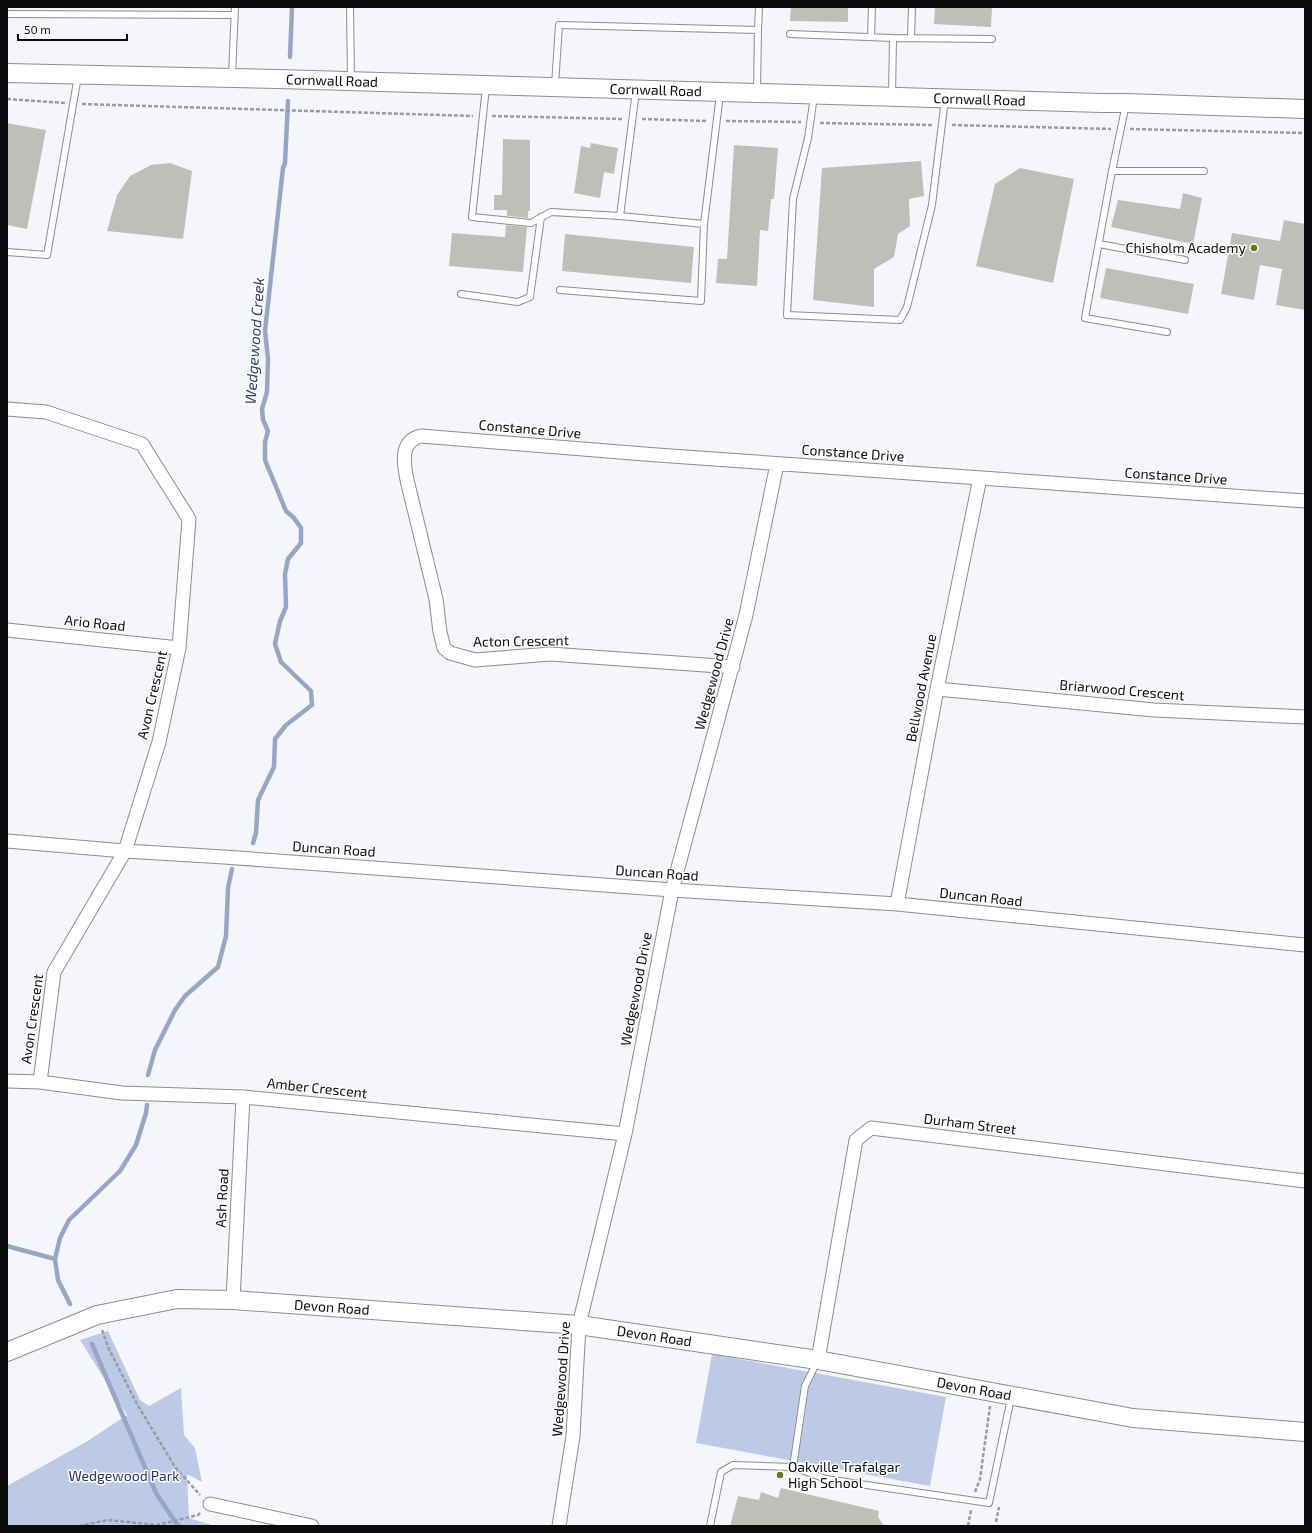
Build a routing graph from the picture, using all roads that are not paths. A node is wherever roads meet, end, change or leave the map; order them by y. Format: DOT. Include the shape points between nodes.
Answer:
graph roads {
  1 [pos="235,7"];
  2 [pos="350,7"];
  3 [pos="759,7"];
  4 [pos="872,7"];
  5 [pos="912,7"];
  6 [pos="7,14"];
  7 [pos="234,15"];
  8 [pos="758,30"];
  9 [pos="790,34"];
  10 [pos="871,37"];
  11 [pos="893,38"];
  12 [pos="911,38"];
  13 [pos="992,39"];
  14 [pos="7,73"];
  15 [pos="78,75"];
  16 [pos="232,78"];
  17 [pos="351,81"];
  18 [pos="486,85"];
  19 [pos="555,87"];
  20 [pos="636,89"];
  21 [pos="720,92"];
  22 [pos="757,93"];
  23 [pos="814,95"];
  24 [pos="892,97"];
  25 [pos="945,98"];
  26 [pos="1126,103"];
  27 [pos="1305,109"];
  28 [pos="1204,170"];
  29 [pos="1112,171"];
  30 [pos="620,216"];
  31 [pos="541,217"];
  32 [pos="704,224"];
  33 [pos="1099,244"];
  34 [pos="7,252"];
  35 [pos="1185,260"];
  36 [pos="560,290"];
  37 [pos="461,294"];
  38 [pos="1167,332"];
  39 [pos="7,409"];
  40 [pos="405,449"];
  41 [pos="777,464"];
  42 [pos="980,478"];
  43 [pos="1305,501"];
  44 [pos="7,630"];
  45 [pos="179,648"];
  46 [pos="733,667"];
  47 [pos="937,689"];
  48 [pos="1305,717"];
  49 [pos="7,841"];
  50 [pos="125,851"];
  51 [pos="672,890"];
  52 [pos="898,904"];
  53 [pos="1305,944"];
  54 [pos="7,1081"];
  55 [pos="40,1082"];
  56 [pos="243,1097"];
  57 [pos="624,1134"];
  58 [pos="1305,1181"];
  59 [pos="233,1300"];
  60 [pos="579,1325"];
  61 [pos="7,1352"];
  62 [pos="818,1360"];
  63 [pos="1011,1396"];
  64 [pos="1305,1432"];
  65 [pos="793,1467"];
  66 [pos="210,1504"];
  67 [pos="312,1526"];
  68 [pos="559,1526"];
  69 [pos="710,1526"];
  1 -- 7 [label="lane"];
  2 -- 17 [label="lane"];
  3 -- 8 [label="lane"];
  4 -- 10 [label="lane"];
  5 -- 12 [label="lane"];
  6 -- 7 [label="lane"];
  7 -- 16 [label="lane"];
  8 -- 19 [label="lane" via="559,25"];
  8 -- 22 [label="lane"];
  9 -- 10 [label="lane"];
  10 -- 11 [label="lane"];
  11 -- 12 [label="lane"];
  11 -- 24 [label="lane"];
  12 -- 13 [label="lane"];
  14 -- 15 [label="street, Cornwall Road"];
  15 -- 16 [label="street, Cornwall Road"];
  15 -- 34 [label="lane" via="47,255"];
  16 -- 17 [label="street, Cornwall Road"];
  17 -- 18 [label="street, Cornwall Road"];
  18 -- 19 [label="street, Cornwall Road"];
  18 -- 31 [label="lane" via="472,217 531,223"];
  19 -- 20 [label="street, Cornwall Road"];
  20 -- 21 [label="street, Cornwall Road"];
  20 -- 30 [label="lane"];
  21 -- 22 [label="street, Cornwall Road"];
  21 -- 32 [label="lane"];
  22 -- 23 [label="street, Cornwall Road"];
  23 -- 24 [label="street, Cornwall Road"];
  23 -- 25 [label="lane" via="808,138 793,199 787,315 900,320 907,307 932,205"];
  24 -- 25 [label="street, Cornwall Road"];
  25 -- 26 [label="street, Cornwall Road"];
  26 -- 27 [label="street, Cornwall Road"];
  26 -- 29 [label="lane"];
  28 -- 29 [label="lane"];
  29 -- 33 [label="lane"];
  30 -- 31 [label="lane" via="551,212"];
  30 -- 32 [label="lane"];
  31 -- 37 [label="lane" via="530,296 518,302"];
  32 -- 36 [label="lane" via="702,301"];
  33 -- 35 [label="lane"];
  33 -- 38 [label="lane" via="1085,318"];
  39 -- 45 [label="street, Avon Crescent" via="46,412 142,444 189,519"];
  40 -- 41 [label="street, Constance Drive" via="408,443 421,436"];
  40 -- 46 [label="street, Acton Crescent" via="404,464 436,599 440,632 444,648 450,653 475,660 550,654"];
  41 -- 42 [label="street, Constance Drive"];
  41 -- 46 [label="street, Wedgewood Drive"];
  42 -- 43 [label="street, Constance Drive"];
  42 -- 47 [label="street, Bellwood Avenue"];
  44 -- 45 [label="street, Ario Road"];
  45 -- 50 [label="street, Avon Crescent" via="159,742"];
  46 -- 51 [label="street, Wedgewood Drive"];
  47 -- 48 [label="street, Briarwood Crescent" via="1154,710"];
  47 -- 52 [label="street, Bellwood Avenue"];
  49 -- 50 [label="street, Duncan Road"];
  50 -- 51 [label="street, Duncan Road"];
  50 -- 55 [label="street, Avon Crescent" via="54,972"];
  51 -- 52 [label="street, Duncan Road"];
  51 -- 57 [label="street, Wedgewood Drive"];
  52 -- 53 [label="street, Duncan Road"];
  54 -- 55 [label="street, Amber Crescent"];
  55 -- 56 [label="street, Amber Crescent" via="122,1093"];
  56 -- 57 [label="street, Amber Crescent"];
  56 -- 59 [label="street, Ash Road"];
  57 -- 60 [label="street, Wedgewood Drive"];
  58 -- 62 [label="street, Durham Street" via="871,1128 856,1140"];
  59 -- 60 [label="street, Devon Road"];
  59 -- 61 [label="street, Devon Road" via="177,1299 97,1314"];
  60 -- 62 [label="street, Devon Road"];
  60 -- 68 [label="street, Wedgewood Drive" via="573,1436"];
  62 -- 63 [label="street, Devon Road"];
  62 -- 65 [label="lane" via="805,1386"];
  63 -- 64 [label="street, Devon Road" via="1133,1418"];
  63 -- 65 [label="lane" via="989,1503 826,1479"];
  65 -- 69 [label="lane" via="733,1465 721,1472"];
  66 -- 67 [label="street"];
}
